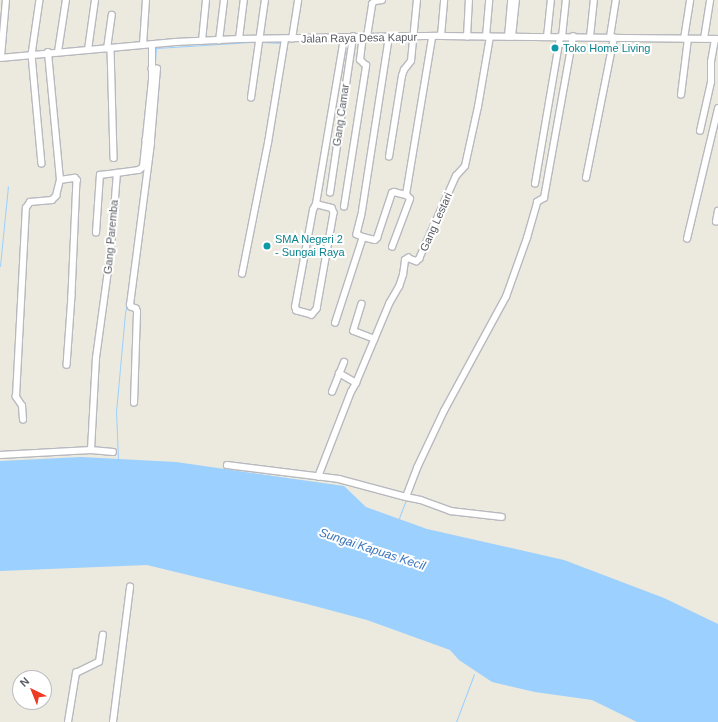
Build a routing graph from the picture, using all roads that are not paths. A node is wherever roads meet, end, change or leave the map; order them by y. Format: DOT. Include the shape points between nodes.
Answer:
graph roads {
  1 [pos="6,0"];
  2 [pos="40,0"];
  3 [pos="66,0"];
  4 [pos="95,0"];
  5 [pos="146,0"];
  6 [pos="206,0"];
  7 [pos="224,0"];
  8 [pos="244,0"];
  9 [pos="265,0"];
  10 [pos="298,0"];
  11 [pos="382,0"];
  12 [pos="417,0"];
  13 [pos="444,0"];
  14 [pos="469,0"];
  15 [pos="489,0"];
  16 [pos="511,0"];
  17 [pos="516,0"];
  18 [pos="551,0"];
  19 [pos="566,0"];
  20 [pos="594,0"];
  21 [pos="616,0"];
  22 [pos="690,0"];
  23 [pos="710,0"];
  24 [pos="112,15"];
  25 [pos="440,36"];
  26 [pos="365,37"];
  27 [pos="389,37"];
  28 [pos="414,37"];
  29 [pos="467,37"];
  30 [pos="488,37"];
  31 [pos="510,37"];
  32 [pos="547,37"];
  33 [pos="561,37"];
  34 [pos="590,37"];
  35 [pos="612,37"];
  36 [pos="344,38"];
  37 [pos="353,38"];
  38 [pos="432,38"];
  39 [pos="573,38"];
  40 [pos="238,39"];
  41 [pos="261,39"];
  42 [pos="288,39"];
  43 [pos="686,39"];
  44 [pos="704,39"];
  45 [pos="716,39"];
  46 [pos="202,41"];
  47 [pos="219,41"];
  48 [pos="143,45"];
  49 [pos="152,45"];
  50 [pos="109,49"];
  51 [pos="88,50"];
  52 [pos="58,52"];
  53 [pos="48,53"];
  54 [pos="32,55"];
  55 [pos="0,58"];
  56 [pos="681,95"];
  57 [pos="251,98"];
  58 [pos="718,109"];
  59 [pos="700,131"];
  60 [pos="148,140"];
  61 [pos="388,157"];
  62 [pos="114,158"];
  63 [pos="42,164"];
  64 [pos="117,173"];
  65 [pos="586,178"];
  66 [pos="60,180"];
  67 [pos="535,184"];
  68 [pos="330,193"];
  69 [pos="406,195"];
  70 [pos="316,204"];
  71 [pos="344,207"];
  72 [pos="718,211"];
  73 [pos="716,222"];
  74 [pos="96,233"];
  75 [pos="363,237"];
  76 [pos="687,239"];
  77 [pos="392,247"];
  78 [pos="242,274"];
  79 [pos="362,304"];
  80 [pos="335,323"];
  81 [pos="375,339"];
  82 [pos="344,362"];
  83 [pos="67,365"];
  84 [pos="339,374"];
  85 [pos="356,382"];
  86 [pos="332,392"];
  87 [pos="134,403"];
  88 [pos="23,420"];
  89 [pos="91,450"];
  90 [pos="113,452"];
  91 [pos="0,455"];
  92 [pos="227,464"];
  93 [pos="318,477"];
  94 [pos="406,497"];
  95 [pos="502,517"];
  96 [pos="130,587"];
  97 [pos="103,635"];
  98 [pos="68,722"];
  99 [pos="113,722"];
  1 -- 55 [label="street"];
  2 -- 54 [label="street"];
  3 -- 52 [label="street"];
  4 -- 51 [label="street"];
  5 -- 48 [label="street"];
  6 -- 46 [label="street"];
  7 -- 47 [label="street"];
  8 -- 40 [label="street"];
  9 -- 41 [label="street"];
  10 -- 42 [label="street"];
  11 -- 26 [label="street" via="372,4"];
  12 -- 28 [label="street"];
  13 -- 25 [label="street"];
  14 -- 29 [label="street"];
  15 -- 30 [label="street"];
  16 -- 31 [label="street"];
  17 -- 31 [label="street"];
  18 -- 32 [label="street"];
  19 -- 33 [label="street"];
  20 -- 34 [label="street"];
  21 -- 35 [label="street"];
  22 -- 43 [label="street"];
  23 -- 44 [label="street"];
  24 -- 50 [label="street"];
  25 -- 29 [label="street, Jalan Raya Desa Kapur"];
  25 -- 38 [label="street, Jalan Raya Desa Kapur"];
  26 -- 27 [label="street, Jalan Raya Desa Kapur"];
  26 -- 37 [label="street, Jalan Raya Desa Kapur"];
  26 -- 71 [label="street" via="360,61 366,66"];
  27 -- 28 [label="street, Jalan Raya Desa Kapur"];
  27 -- 75 [label="street" via="362,212 356,232"];
  28 -- 38 [label="street, Jalan Raya Desa Kapur"];
  28 -- 61 [label="street" via="411,61 402,76"];
  29 -- 30 [label="street, Jalan Raya Desa Kapur"];
  30 -- 31 [label="street, Jalan Raya Desa Kapur"];
  30 -- 81 [label="street, Gang Lestari" via="478,107 465,166 456,176 419,260 405,260 401,281"];
  31 -- 32 [label="street, Jalan Raya Desa Kapur"];
  32 -- 33 [label="street, Jalan Raya Desa Kapur"];
  33 -- 39 [label="street, Jalan Raya Desa Kapur"];
  33 -- 67 [label="street"];
  34 -- 35 [label="street, Jalan Raya Desa Kapur"];
  34 -- 39 [label="street, Jalan Raya Desa Kapur"];
  35 -- 43 [label="street, Jalan Raya Desa Kapur"];
  35 -- 65 [label="street"];
  36 -- 37 [label="street, Jalan Raya Desa Kapur"];
  36 -- 42 [label="street, Jalan Raya Desa Kapur"];
  36 -- 70 [label="street"];
  37 -- 68 [label="street, Gang Camar"];
  38 -- 69 [label="street"];
  39 -- 94 [label="street" via="544,198 537,202 506,297 444,411"];
  40 -- 41 [label="street, Jalan Raya Desa Kapur"];
  40 -- 47 [label="street, Jalan Raya Desa Kapur"];
  41 -- 42 [label="street, Jalan Raya Desa Kapur"];
  41 -- 57 [label="street"];
  42 -- 78 [label="street"];
  43 -- 44 [label="street, Jalan Raya Desa Kapur"];
  43 -- 56 [label="street"];
  44 -- 45 [label="street, Jalan Raya Desa Kapur"];
  45 -- 59 [label="street" via="711,62 711,82"];
  46 -- 47 [label="street, Jalan Raya Desa Kapur"];
  46 -- 49 [label="street, Jalan Raya Desa Kapur"];
  48 -- 49 [label="street, Jalan Raya Desa Kapur"];
  48 -- 50 [label="street, Jalan Raya Desa Kapur"];
  49 -- 60 [label="street" via="154,89"];
  50 -- 51 [label="street, Jalan Raya Desa Kapur"];
  50 -- 62 [label="street"];
  51 -- 52 [label="street, Jalan Raya Desa Kapur"];
  52 -- 53 [label="street, Jalan Raya Desa Kapur"];
  53 -- 54 [label="street, Jalan Raya Desa Kapur"];
  53 -- 66 [label="street"];
  54 -- 55 [label="street, Jalan Raya Desa Kapur"];
  54 -- 63 [label="street"];
  58 -- 76 [label="street"];
  60 -- 64 [label="street" via="142,168"];
  60 -- 87 [label="street" via="130,306 136,308 137,312"];
  64 -- 74 [label="street" via="100,175"];
  64 -- 89 [label="street, Gang Paremba" via="111,249 96,358"];
  66 -- 83 [label="street" via="77,180"];
  66 -- 88 [label="street" via="56,196 52,200 30,202 26,208 16,396 22,406"];
  69 -- 75 [label="street" via="393,192 377,238 374,240"];
  69 -- 77 [label="street" via="410,199"];
  70 -- 70 [label="street" via="332,208 334,211 317,309 312,315 297,311 295,307"];
  72 -- 73 [label="street"];
  75 -- 80 [label="street"];
  79 -- 81 [label="street" via="354,332"];
  81 -- 85 [label="street, Gang Lestari"];
  82 -- 84 [label="street"];
  84 -- 85 [label="street"];
  84 -- 86 [label="street"];
  85 -- 93 [label="street, Gang Lestari"];
  89 -- 90 [label="street"];
  89 -- 91 [label="street"];
  92 -- 93 [label="street"];
  93 -- 94 [label="street" via="339,479"];
  94 -- 95 [label="street" via="451,511"];
  96 -- 99 [label="street"];
  97 -- 98 [label="street" via="99,662 76,673"];
}
